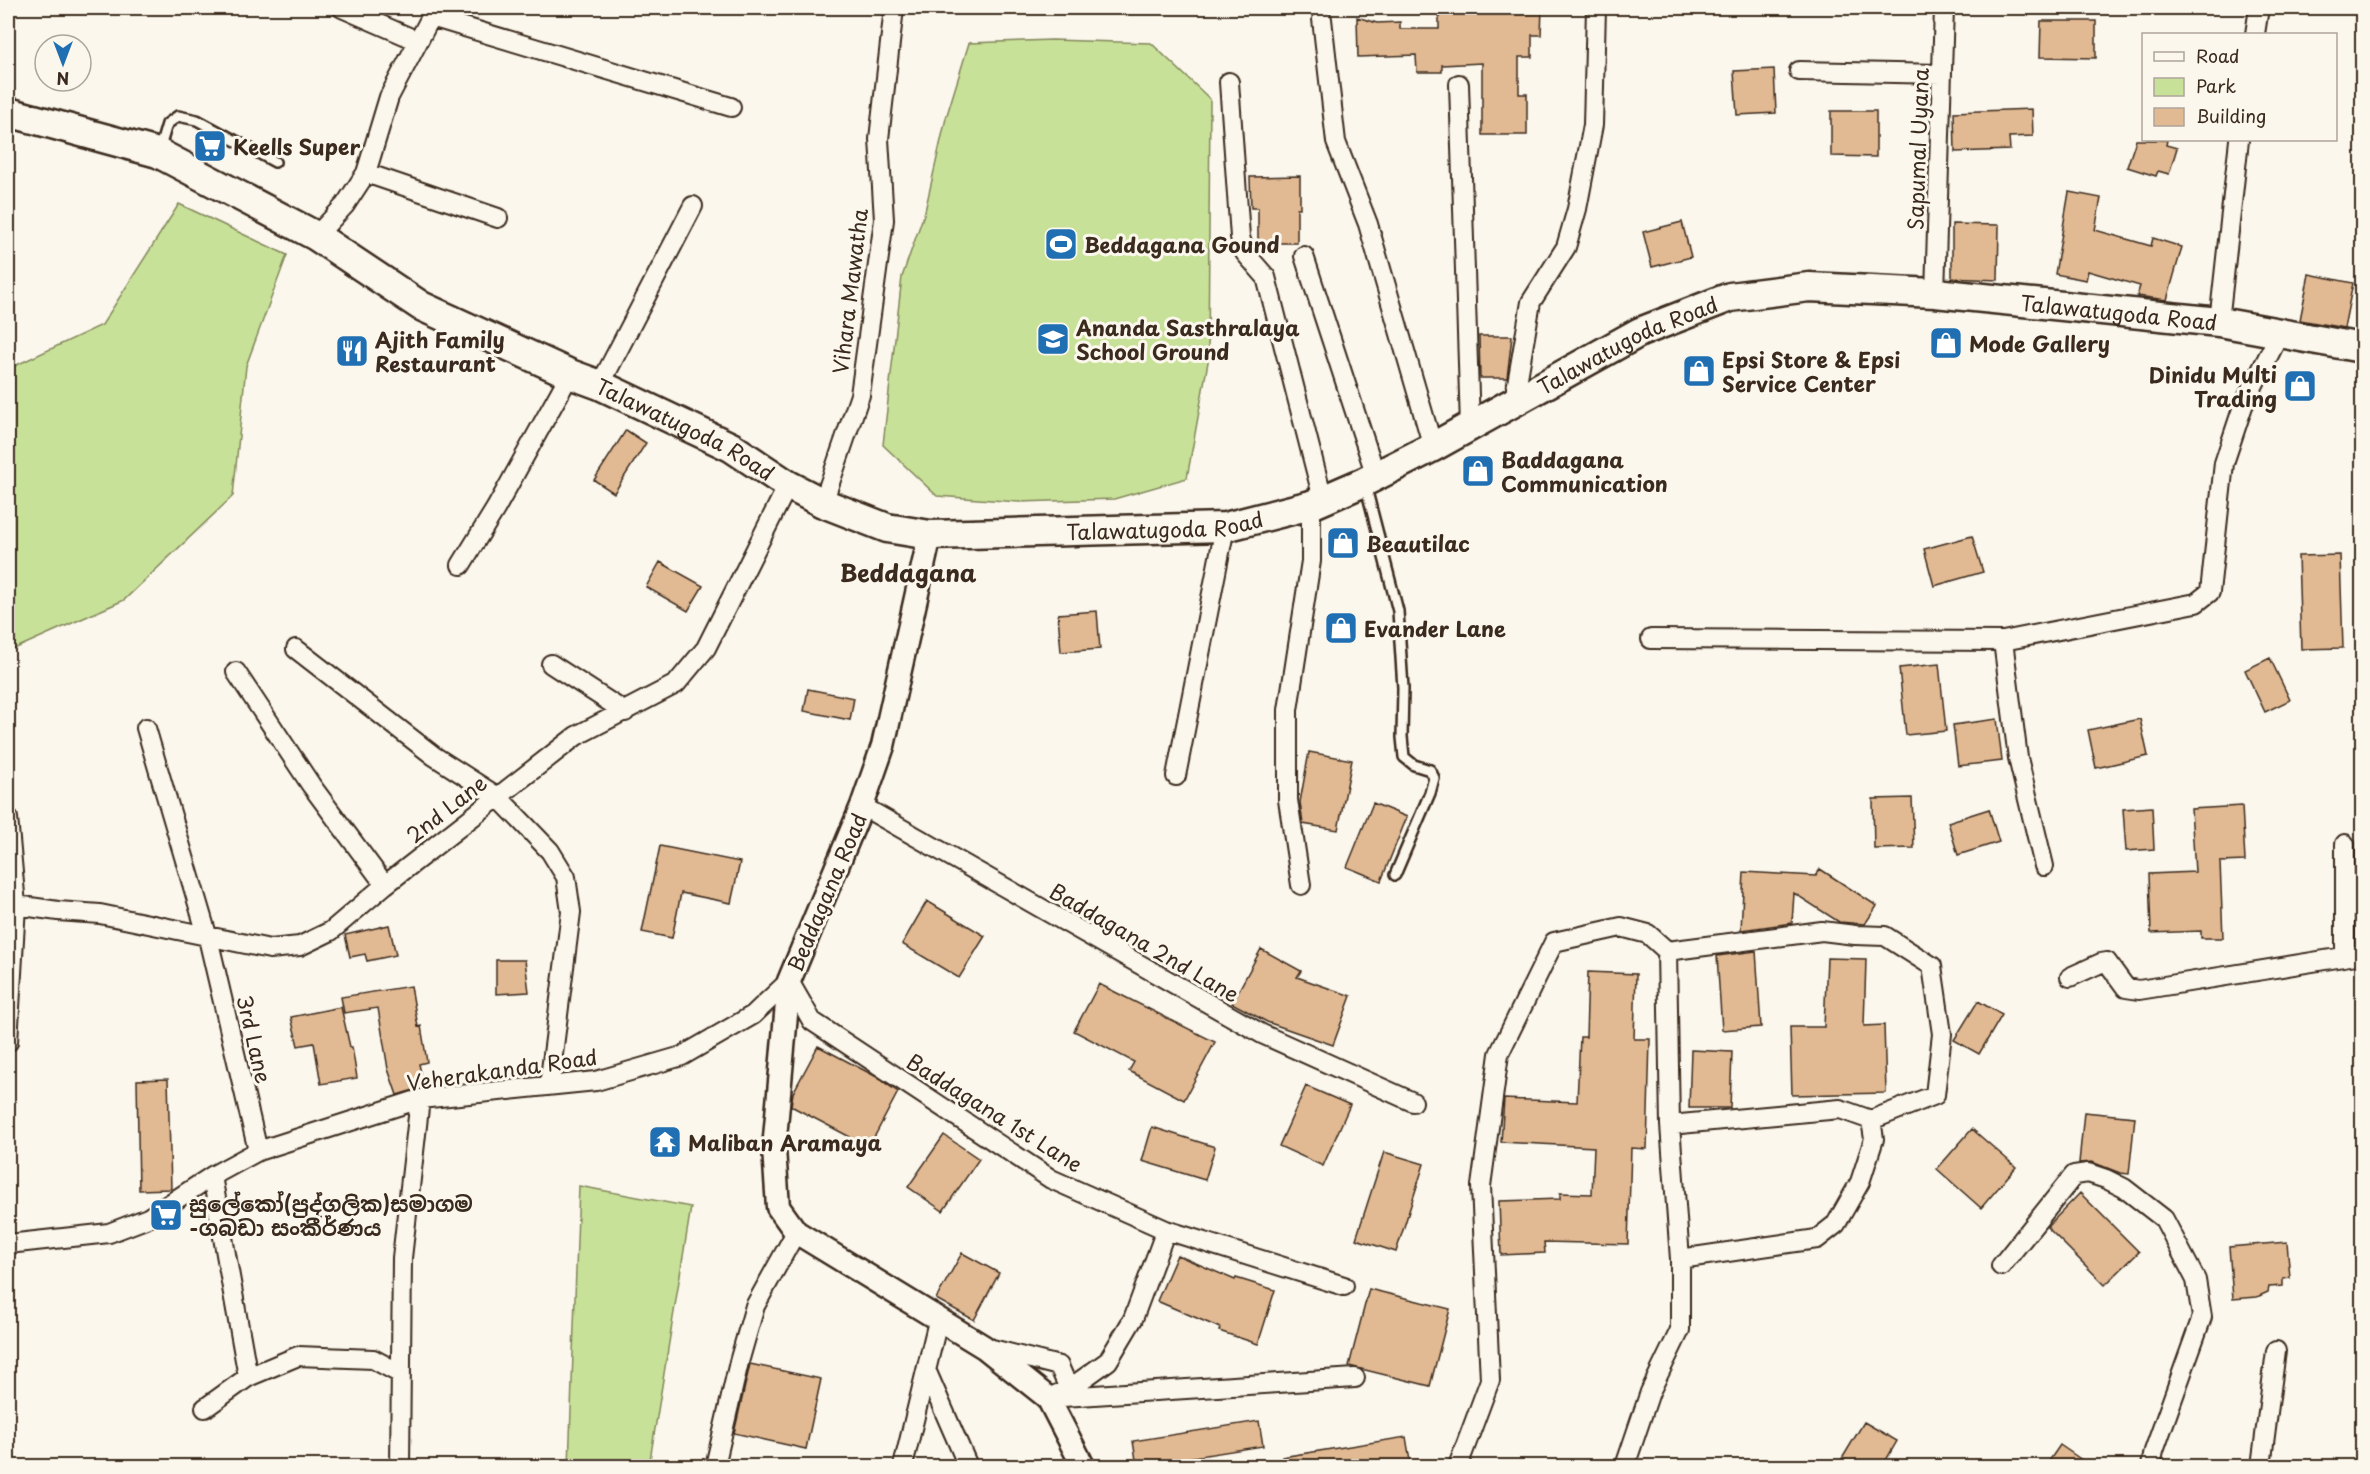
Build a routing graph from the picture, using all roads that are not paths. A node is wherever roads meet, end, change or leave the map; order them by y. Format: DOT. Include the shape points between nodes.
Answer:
graph roads {
  1 [pos="342,8"];
  2 [pos="894,8"];
  3 [pos="1596,8"];
  4 [pos="1944,8"];
  5 [pos="2259,8"];
  6 [pos="436,12"];
  7 [pos="1322,19"];
  8 [pos="2255,33"];
  9 [pos="418,41"];
  10 [pos="1799,71"];
  11 [pos="1942,74"];
  12 [pos="1229,82"];
  13 [pos="1459,84"];
  14 [pos="731,107"];
  15 [pos="8,112"];
  16 [pos="2239,141"];
  17 [pos="158,153"];
  18 [pos="276,162"];
  19 [pos="366,173"];
  20 [pos="693,207"];
  21 [pos="498,218"];
  22 [pos="316,236"];
  23 [pos="1304,256"];
  24 [pos="1935,292"];
  25 [pos="2219,322"];
  26 [pos="2279,335"];
  27 [pos="2362,348"];
  28 [pos="570,374"];
  29 [pos="600,384"];
  30 [pos="1514,401"];
  31 [pos="1470,426"];
  32 [pos="1433,447"];
  33 [pos="1370,479"];
  34 [pos="789,485"];
  35 [pos="1317,502"];
  36 [pos="823,503"];
  37 [pos="1225,527"];
  38 [pos="930,535"];
  39 [pos="461,565"];
  40 [pos="1651,639"];
  41 [pos="2003,641"];
  42 [pos="296,649"];
  43 [pos="551,664"];
  44 [pos="236,672"];
  45 [pos="625,711"];
  46 [pos="146,728"];
  47 [pos="1176,776"];
  48 [pos="498,797"];
  49 [pos="862,806"];
  50 [pos="8,818"];
  51 [pos="2345,844"];
  52 [pos="2044,866"];
  53 [pos="1395,875"];
  54 [pos="385,885"];
  55 [pos="1301,885"];
  56 [pos="16,905"];
  57 [pos="208,938"];
  58 [pos="1667,951"];
  59 [pos="2354,955"];
  60 [pos="2070,977"];
  61 [pos="789,981"];
  62 [pos="8,1042"];
  63 [pos="549,1086"];
  64 [pos="420,1099"];
  65 [pos="1413,1102"];
  66 [pos="1871,1120"];
  67 [pos="1670,1125"];
  68 [pos="258,1151"];
  69 [pos="212,1176"];
  70 [pos="1166,1230"];
  71 [pos="796,1232"];
  72 [pos="8,1244"];
  73 [pos="1680,1259"];
  74 [pos="2001,1266"];
  75 [pos="1344,1286"];
  76 [pos="938,1321"];
  77 [pos="984,1347"];
  78 [pos="2276,1351"];
  79 [pos="927,1372"];
  80 [pos="400,1374"];
  81 [pos="248,1377"];
  82 [pos="1355,1378"];
  83 [pos="1069,1389"];
  84 [pos="1048,1398"];
  85 [pos="205,1408"];
  86 [pos="400,1467"];
  87 [pos="715,1467"];
  88 [pos="903,1467"];
  89 [pos="968,1467"];
  90 [pos="1083,1467"];
  91 [pos="1458,1467"];
  92 [pos="1625,1467"];
  93 [pos="2151,1467"];
  94 [pos="2261,1467"];
  1 -- 9 [label="street"];
  2 -- 36 [label="street, Vihara Mawatha" via="879,139 884,220 860,394"];
  3 -- 30 [label="street" via="1593,125 1578,209 1566,247 1531,302"];
  4 -- 11 [label="street, Sapumal Uyana"];
  5 -- 8 [label="street"];
  6 -- 9 [label="street"];
  6 -- 14 [label="street"];
  7 -- 32 [label="street" via="1336,141 1368,224"];
  9 -- 19 [label="street" via="389,97"];
  10 -- 11 [label="street"];
  11 -- 24 [label="street, Sapumal Uyana"];
  12 -- 35 [label="street" via="1240,237 1245,253 1266,277"];
  13 -- 31 [label="street"];
  15 -- 17 [label="main road, Talawatugoda Road"];
  16 -- 25 [label="street"];
  17 -- 18 [label="lane" via="167,124 178,116 197,120"];
  17 -- 22 [label="main road, Talawatugoda Road"];
  19 -- 21 [label="street"];
  19 -- 22 [label="street" via="345,205"];
  20 -- 29 [label="street"];
  22 -- 28 [label="main road, Talawatugoda Road" via="421,306"];
  23 -- 33 [label="street"];
  24 -- 25 [label="main road, Talawatugoda Road"];
  24 -- 30 [label="main road, Talawatugoda Road" via="1809,287 1730,297 1640,332"];
  25 -- 26 [label="main road, Talawatugoda Road"];
  26 -- 27 [label="main road, Talawatugoda Road"];
  26 -- 41 [label="street" via="2243,406 2224,463 2210,592 2196,603"];
  28 -- 29 [label="main road, Talawatugoda Road"];
  28 -- 39 [label="street"];
  29 -- 34 [label="main road, Talawatugoda Road" via="732,447"];
  30 -- 31 [label="main road, Talawatugoda Road"];
  31 -- 32 [label="main road, Talawatugoda Road"];
  32 -- 33 [label="main road, Talawatugoda Road"];
  33 -- 35 [label="main road, Talawatugoda Road"];
  33 -- 53 [label="lane" via="1398,611 1404,757 1430,770 1434,778"];
  34 -- 36 [label="main road, Talawatugoda Road"];
  34 -- 45 [label="street, 2nd Lane" via="706,648 676,684"];
  35 -- 37 [label="main road, Talawatugoda Road"];
  35 -- 55 [label="street" via="1288,710 1288,800"];
  36 -- 38 [label="main road, Talawatugoda Road" via="887,528"];
  37 -- 38 [label="main road, Talawatugoda Road"];
  37 -- 47 [label="street"];
  38 -- 49 [label="street, Beddagana Road" via="884,746"];
  40 -- 41 [label="street"];
  41 -- 52 [label="street" via="2018,758"];
  42 -- 48 [label="street" via="434,756"];
  43 -- 45 [label="street"];
  44 -- 54 [label="street" via="311,786"];
  45 -- 48 [label="street, 2nd Lane" via="576,736"];
  46 -- 57 [label="street, 3rd Lane"];
  48 -- 54 [label="street, 2nd Lane"];
  48 -- 63 [label="street" via="550,851 566,878 570,895"];
  49 -- 61 [label="street, Beddagana Road"];
  49 -- 65 [label="street, Baddagana 2nd Lane" via="1262,1034"];
  50 -- 56 [label="street"];
  51 -- 59 [label="street"];
  54 -- 57 [label="street, 2nd Lane" via="332,931 300,946 270,949"];
  56 -- 57 [label="street, 2nd Lane" via="100,914"];
  56 -- 62 [label="street"];
  57 -- 68 [label="street, 3rd Lane"];
  58 -- 66 [label="street" via="1822,931 1885,936 1932,966 1942,1034 1935,1095"];
  58 -- 67 [label="street"];
  58 -- 91 [label="street" via="1648,934 1621,927 1554,942 1499,1054 1481,1186 1490,1380"];
  59 -- 60 [label="street" via="2139,990 2126,988 2107,962"];
  61 -- 63 [label="street, Veherakanda Road" via="753,1015 682,1056 596,1081"];
  61 -- 70 [label="street, Baddagana 1st Lane" via="812,1021 961,1120 1051,1179"];
  61 -- 71 [label="street, Beddagana Road" via="774,1149 778,1207"];
  63 -- 64 [label="street, Veherakanda Road"];
  64 -- 68 [label="street, Veherakanda Road"];
  64 -- 80 [label="street" via="402,1258"];
  66 -- 67 [label="street" via="1840,1109"];
  66 -- 73 [label="street" via="1874,1139 1860,1182 1836,1224 1816,1239"];
  67 -- 73 [label="street"];
  68 -- 69 [label="street, Veherakanda Road"];
  69 -- 72 [label="street, Veherakanda Road" via="148,1218 109,1233"];
  69 -- 81 [label="street"];
  70 -- 75 [label="street, Baddagana 1st Lane"];
  70 -- 83 [label="street" via="1133,1319 1108,1361"];
  71 -- 76 [label="street, Beddagana Road"];
  71 -- 87 [label="street" via="755,1306"];
  73 -- 92 [label="street" via="1680,1330 1650,1392"];
  74 -- 93 [label="street" via="2074,1175 2088,1173 2106,1179 2164,1219 2196,1280 2202,1317"];
  76 -- 77 [label="street, Beddagana Road"];
  76 -- 79 [label="street"];
  77 -- 83 [label="street" via="1059,1366"];
  77 -- 84 [label="street, Beddagana Road"];
  78 -- 94 [label="street"];
  79 -- 88 [label="street"];
  79 -- 89 [label="street"];
  80 -- 81 [label="street" via="373,1359 298,1356"];
  80 -- 86 [label="street"];
  81 -- 85 [label="street"];
  82 -- 84 [label="street"];
  83 -- 84 [label="street"];
  84 -- 90 [label="street, Beddagana Road"];
}
